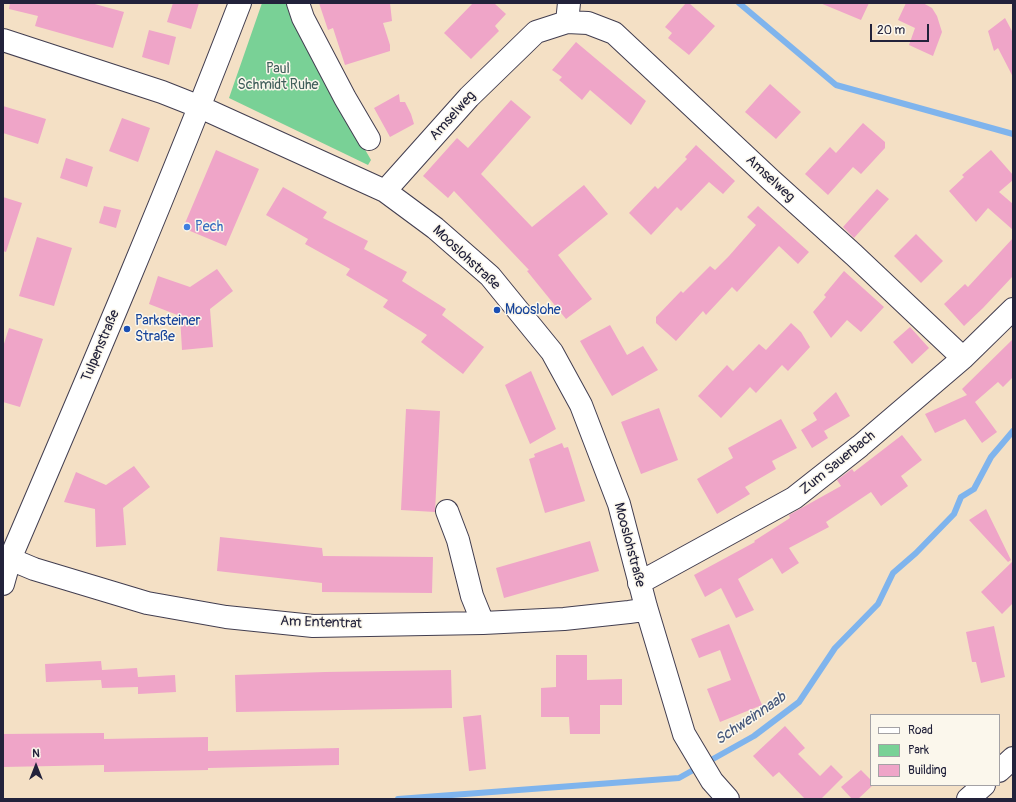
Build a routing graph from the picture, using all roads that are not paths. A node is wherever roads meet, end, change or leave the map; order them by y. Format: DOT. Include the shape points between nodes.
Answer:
graph roads {
  1 [pos="240,3"];
  2 [pos="298,3"];
  3 [pos="568,13"];
  4 [pos="3,40"];
  5 [pos="200,107"];
  6 [pos="369,139"];
  7 [pos="385,191"];
  8 [pos="1013,309"];
  9 [pos="963,358"];
  10 [pos="448,511"];
  11 [pos="7,558"];
  12 [pos="3,584"];
  13 [pos="639,584"];
  14 [pos="646,607"];
  15 [pos="482,623"];
  16 [pos="1013,758"];
  17 [pos="1000,770"];
  18 [pos="983,786"];
  19 [pos="728,799"];
  20 [pos="968,799"];
  1 -- 5 [label="street"];
  2 -- 6 [label="street" via="303,18"];
  3 -- 7 [label="street, Amselweg" via="536,32 470,97"];
  3 -- 9 [label="street, Amselweg" via="614,33"];
  4 -- 5 [label="street"];
  5 -- 7 [label="street, Mooslohstraße"];
  5 -- 11 [label="street, Tulpenstraße" via="131,276"];
  7 -- 13 [label="street, Mooslohstraße" via="436,228 490,276 552,352 581,405 619,504"];
  8 -- 9 [label="street, Zum Sauerbach"];
  9 -- 13 [label="street, Zum Sauerbach" via="860,446 794,498"];
  10 -- 15 [label="street"];
  11 -- 12 [label="street, Tulpenstraße"];
  11 -- 15 [label="street, Am Ententrat" via="34,569 147,603 226,617 313,626"];
  13 -- 14 [label="street, Mooslohstraße"];
  14 -- 15 [label="street, Am Ententrat" via="643,610 564,619"];
  14 -- 19 [label="street, Mooslohstraße" via="684,734 712,781"];
  16 -- 17 [label="street"];
  18 -- 20 [label="street"];
}
